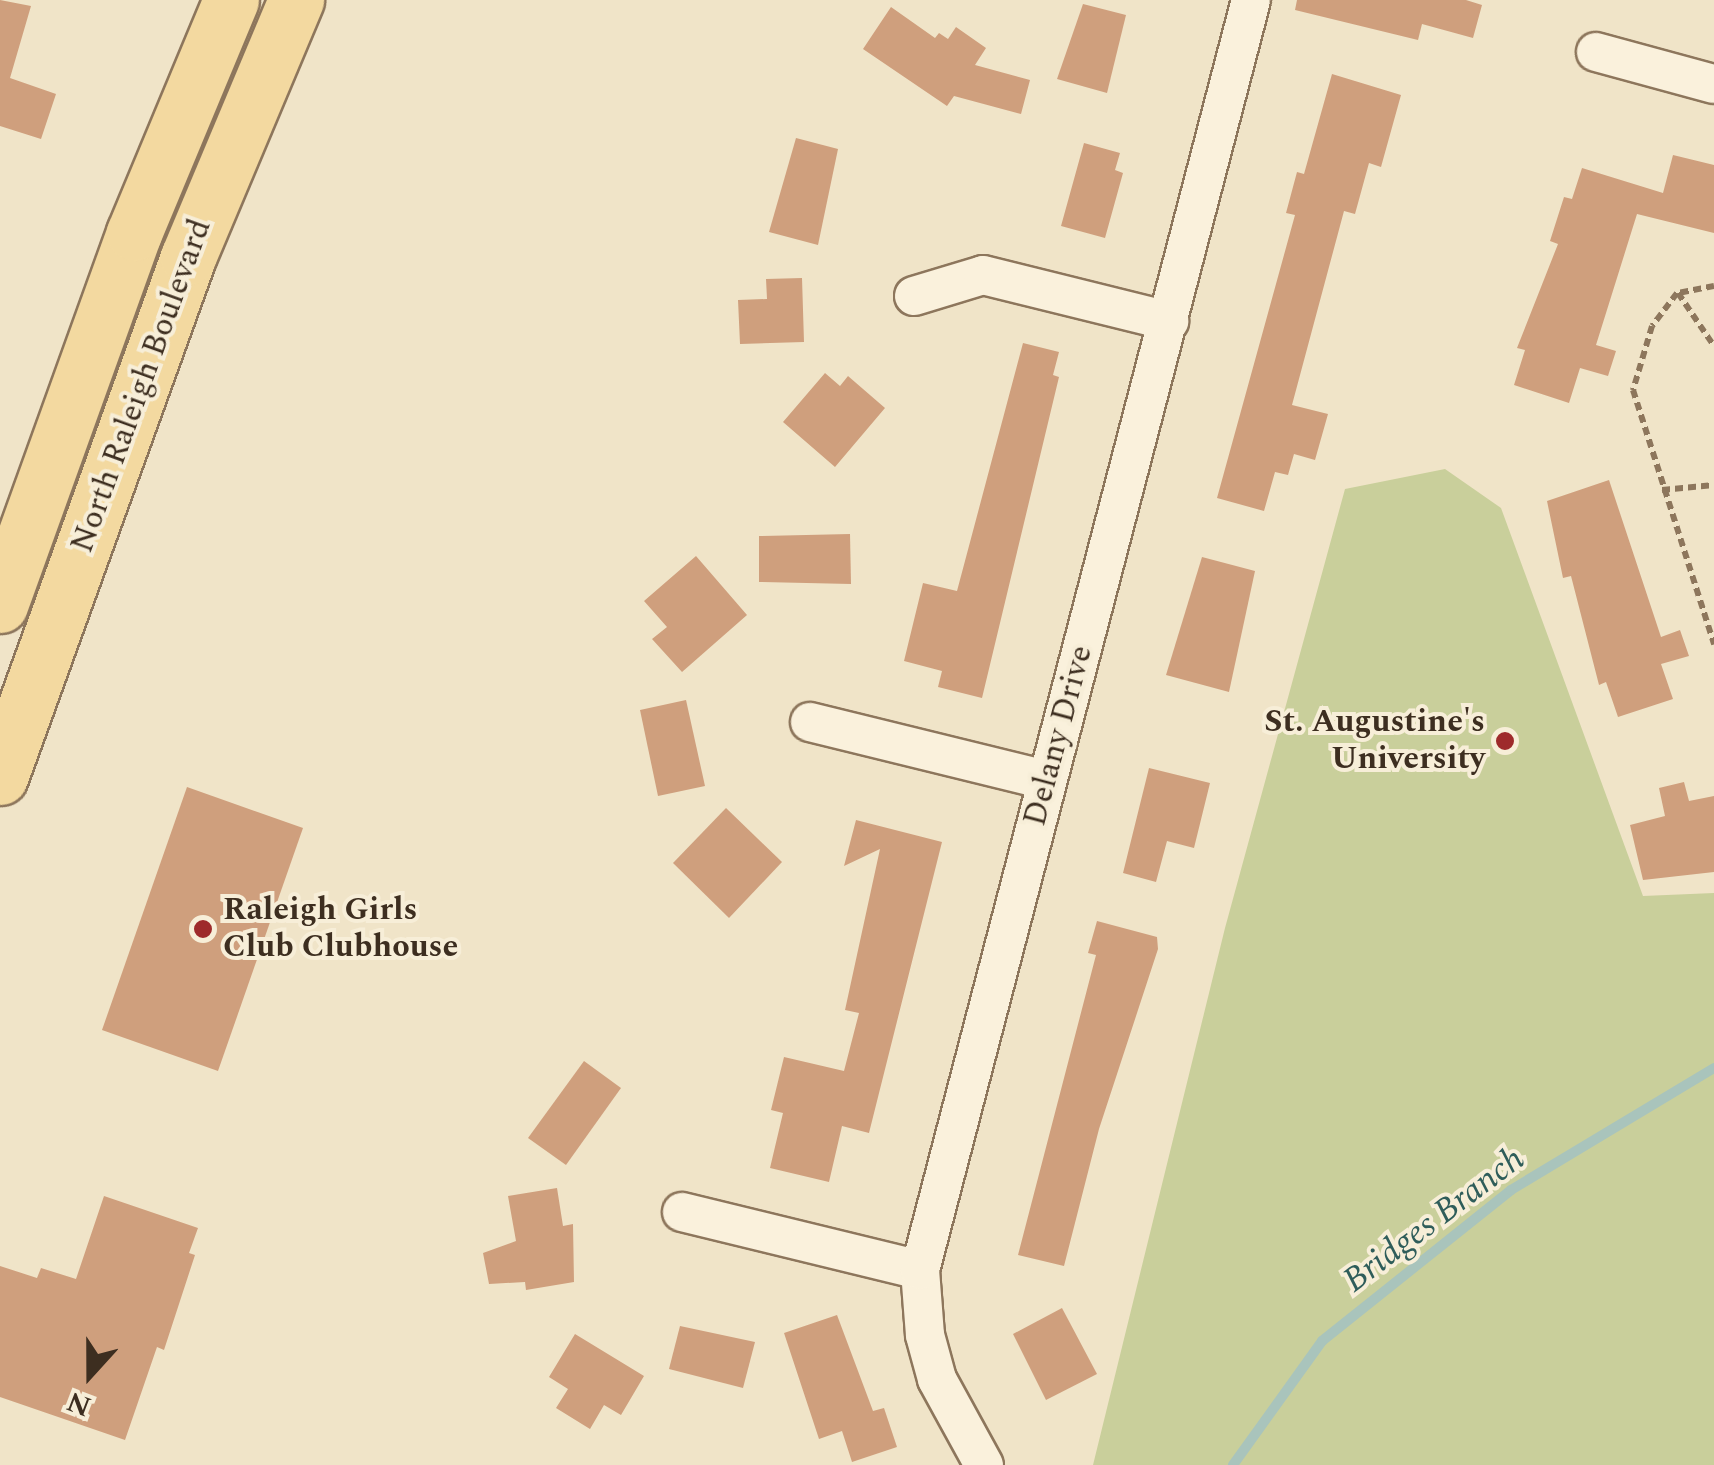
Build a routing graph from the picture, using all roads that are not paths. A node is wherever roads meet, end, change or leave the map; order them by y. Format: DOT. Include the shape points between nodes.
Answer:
graph roads {
  1 [pos="231,0"];
  2 [pos="296,0"];
  3 [pos="1251,0"];
  4 [pos="1596,52"];
  5 [pos="1714,84"];
  6 [pos="914,296"];
  7 [pos="1169,321"];
  8 [pos="0,605"];
  9 [pos="810,722"];
  10 [pos="0,778"];
  11 [pos="1047,780"];
  12 [pos="682,1212"];
  13 [pos="920,1270"];
  14 [pos="984,1465"];
  1 -- 8 [label="main road, North Raleigh Boulevard" via="134,233"];
  2 -- 10 [label="main road, North Raleigh Boulevard" via="188,257"];
  3 -- 7 [label="street, Delany Drive"];
  4 -- 5 [label="street"];
  6 -- 7 [label="street" via="983,275"];
  7 -- 11 [label="street, Delany Drive"];
  9 -- 11 [label="street"];
  11 -- 13 [label="street, Delany Drive"];
  12 -- 13 [label="street"];
  13 -- 14 [label="street, Delany Drive" via="925,1336 937,1379"];
}
